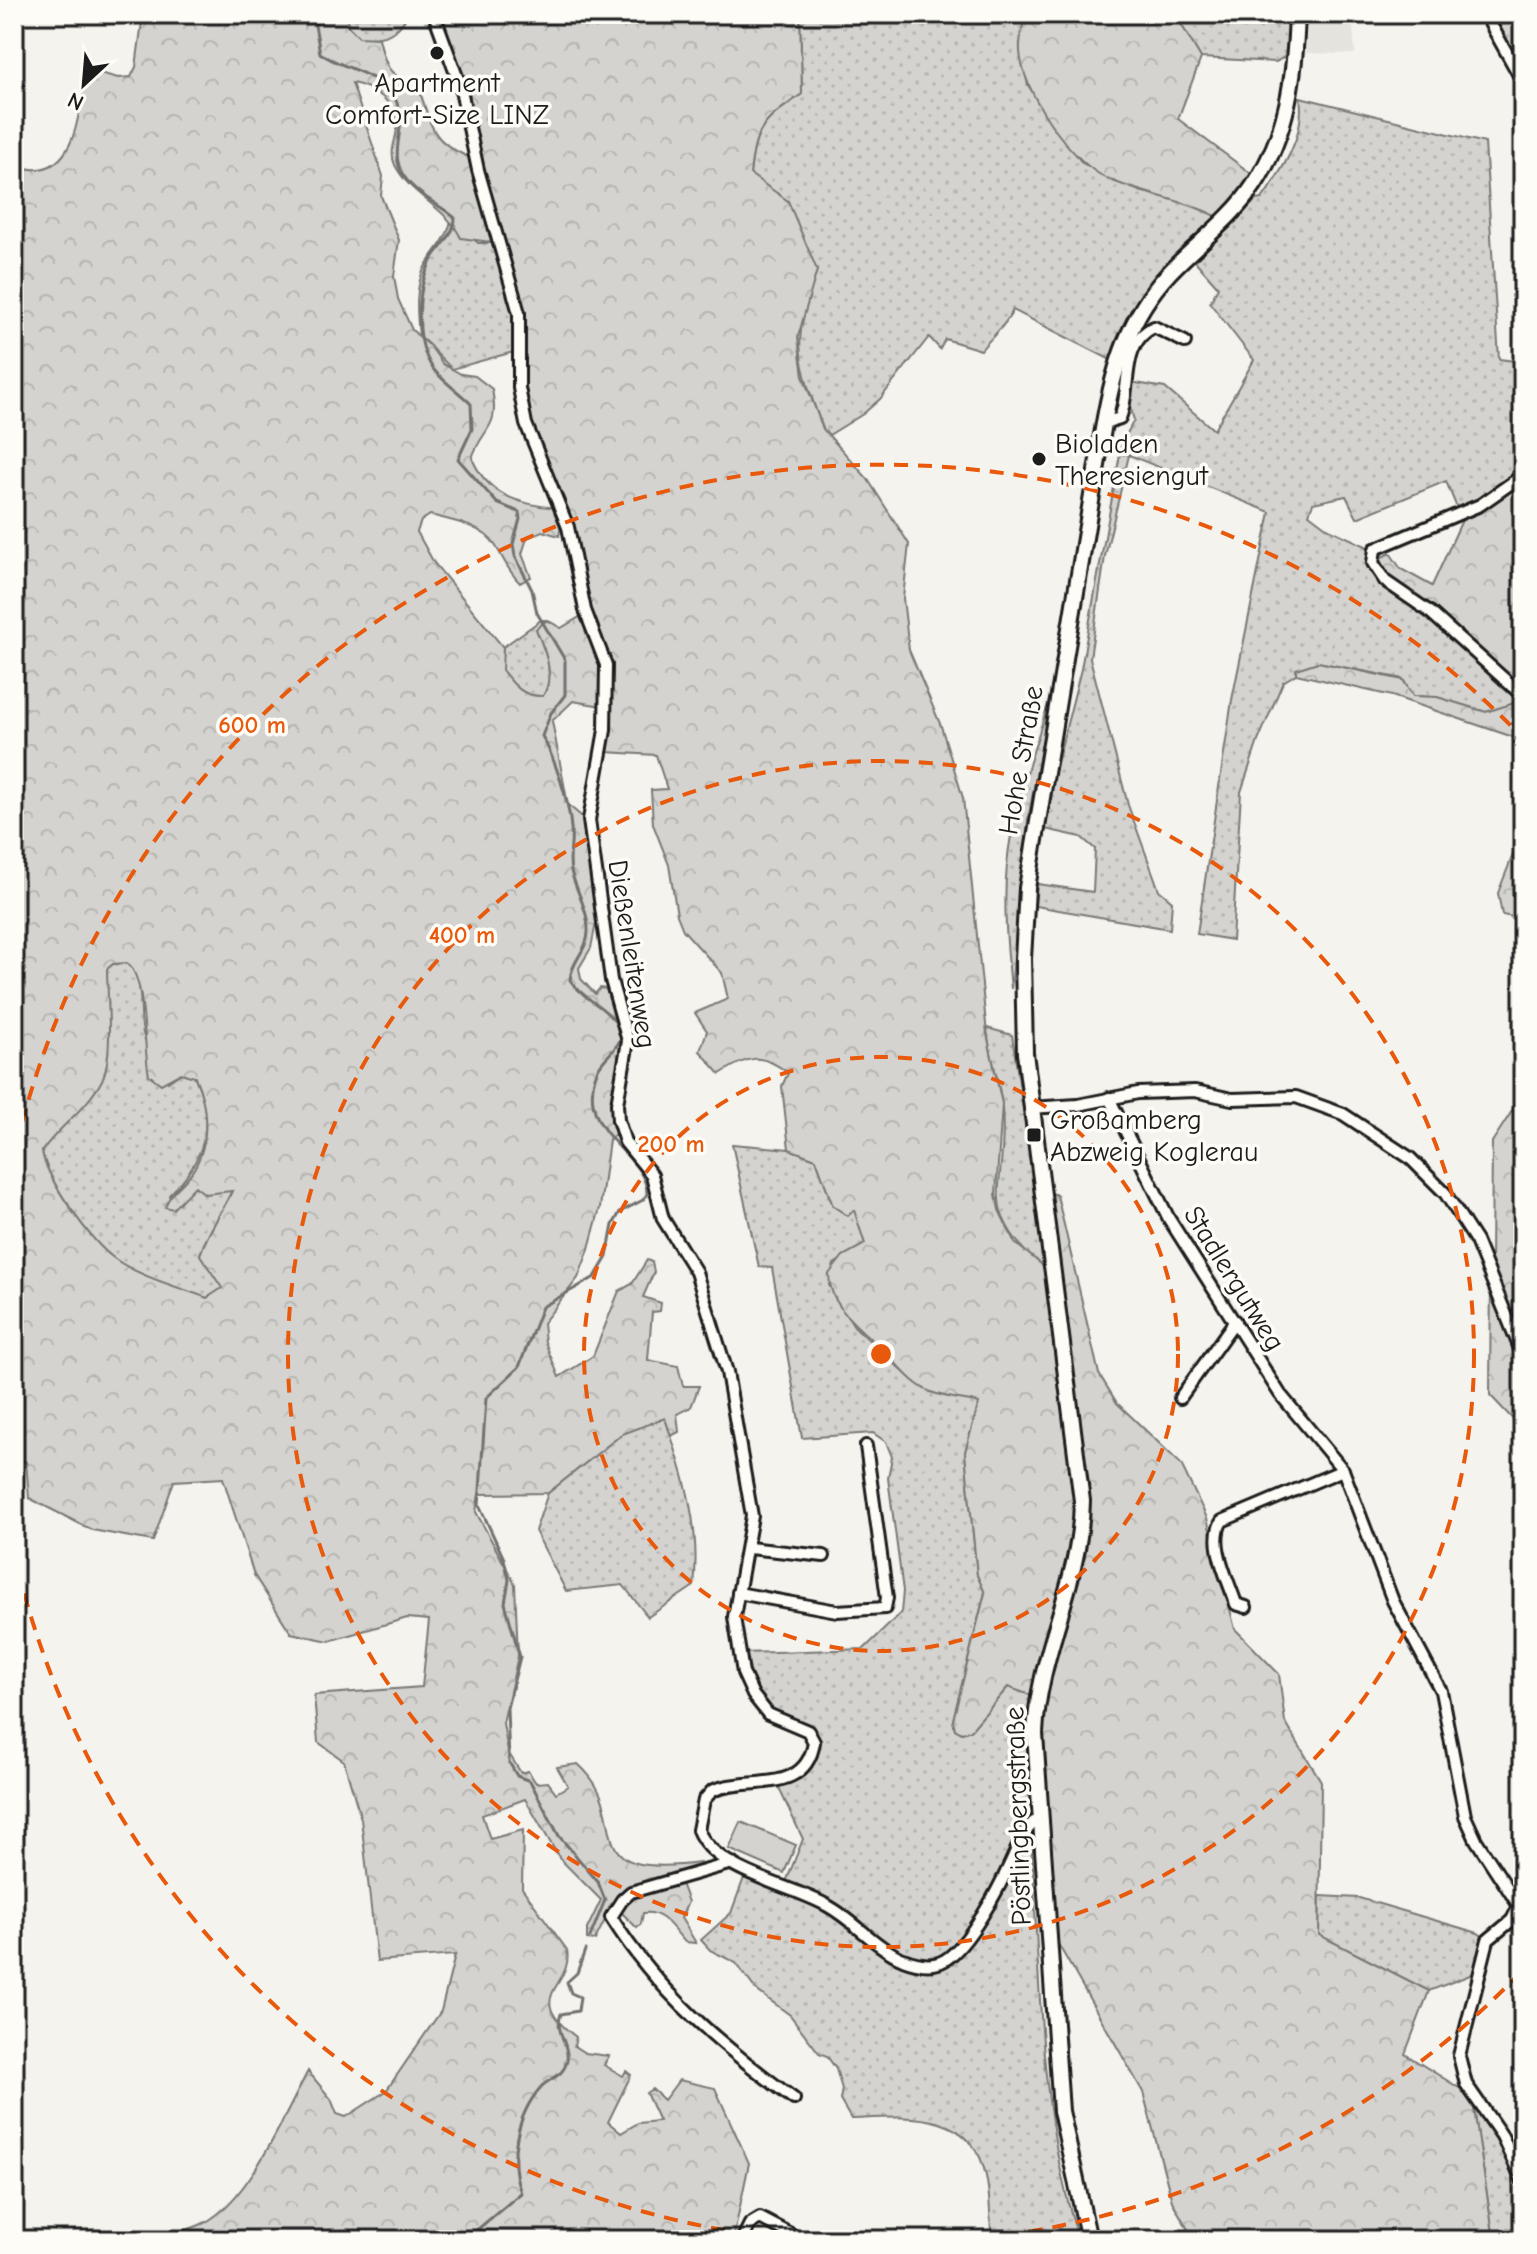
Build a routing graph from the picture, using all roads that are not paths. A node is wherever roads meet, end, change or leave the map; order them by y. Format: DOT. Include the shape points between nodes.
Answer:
graph roads {
  1 [pos="434,14"];
  2 [pos="1297,14"];
  3 [pos="1485,14"];
  4 [pos="1523,82"];
  5 [pos="1185,342"];
  6 [pos="1104,423"];
  7 [pos="1523,475"];
  8 [pos="1523,696"];
  9 [pos="1109,1098"];
  10 [pos="1030,1108"];
  11 [pos="1235,1321"];
  12 [pos="1523,1356"];
  13 [pos="1180,1398"];
  14 [pos="866,1446"];
  15 [pos="1343,1470"];
  16 [pos="749,1548"];
  17 [pos="824,1556"];
  18 [pos="738,1593"];
  19 [pos="1246,1607"];
  20 [pos="1040,1821"];
  21 [pos="732,1863"];
  22 [pos="794,2099"];
  23 [pos="1523,2182"];
  24 [pos="742,2240"];
  25 [pos="802,2240"];
  26 [pos="1089,2240"];
  1 -- 16 [label="street, Dießenleitenweg" via="460,85 519,313 519,388 526,424 568,527 585,610 606,665 605,730 589,820 611,980 628,1041 618,1120 625,1142 654,1179 663,1219 694,1268 708,1308 727,1372 750,1504"];
  2 -- 6 [label="main road, Hohe Straße" via="1290,93 1264,169 1228,217 1142,307 1120,353"];
  3 -- 4 [label="street"];
  5 -- 6 [label="street, Hohe Straße" via="1154,327 1147,330 1132,353 1120,418"];
  6 -- 10 [label="main road, Hohe Straße" via="1027,888 1023,1004"];
  7 -- 8 [label="street" via="1480,505 1375,549 1373,558 1385,581 1430,612"];
  9 -- 10 [label="street"];
  9 -- 11 [label="street, Stadlergutweg" via="1162,1207"];
  9 -- 12 [label="street" via="1179,1091 1232,1099 1285,1095 1317,1102 1357,1122 1410,1158 1445,1193 1476,1241"];
  10 -- 20 [label="main road, Pöstlingbergstraße" via="1082,1501 1075,1571 1037,1700"];
  11 -- 13 [label="street"];
  11 -- 15 [label="street, Stadlergutweg" via="1280,1394"];
  14 -- 18 [label="street" via="885,1608 837,1611"];
  15 -- 19 [label="street" via="1222,1521 1217,1533 1224,1567 1236,1604"];
  15 -- 23 [label="street, Stadlergutweg" via="1393,1601 1441,1691 1465,1816 1519,1906 1512,1920 1488,1940 1459,2056 1466,2084 1502,2136"];
  16 -- 17 [label="street"];
  16 -- 18 [label="street, Dießenleitenweg"];
  18 -- 21 [label="street, Dießenleitenweg" via="735,1632 750,1690 771,1716 808,1731 814,1742 805,1764 787,1778 719,1787 707,1796 699,1834"];
  20 -- 21 [label="street, Dießenleitenweg" via="1026,1830 999,1885 962,1941 945,1959 930,1964 901,1958 830,1907"];
  20 -- 26 [label="main road, Pöstlingbergstraße" via="1061,2111"];
  21 -- 22 [label="street" via="637,1890 611,1917 676,2002 735,2056"];
  24 -- 25 [label="street" via="760,2218"];
}
